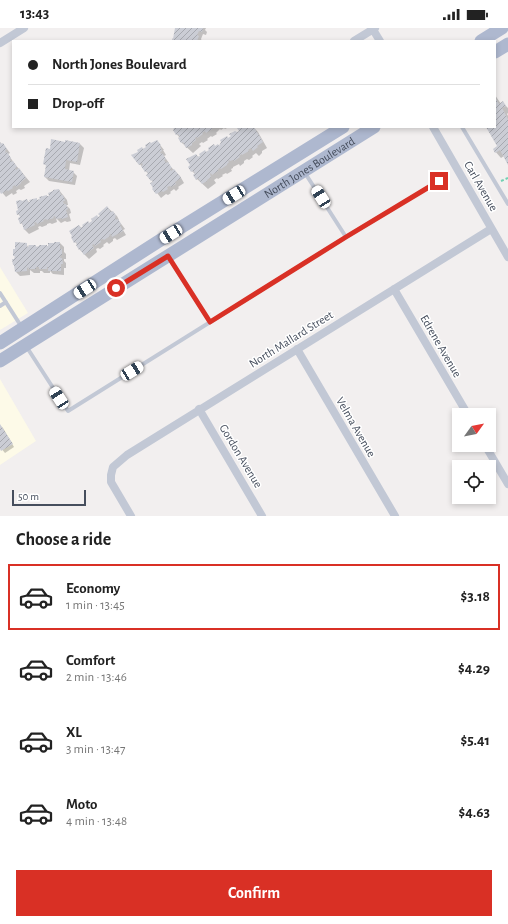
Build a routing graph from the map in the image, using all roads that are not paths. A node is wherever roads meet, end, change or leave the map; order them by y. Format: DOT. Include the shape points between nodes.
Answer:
graph roads {
  1 [pos="24,28"];
  2 [pos="373,28"];
  3 [pos="502,28"];
  4 [pos="355,40"];
  5 [pos="379,40"];
  6 [pos="483,40"];
  7 [pos="0,43"];
  8 [pos="508,44"];
  9 [pos="496,51"];
  10 [pos="341,128"];
  11 [pos="372,128"];
  12 [pos="434,128"];
  13 [pos="463,128"];
  14 [pos="304,171"];
  15 [pos="439,181"];
  16 [pos="508,204"];
  17 [pos="491,229"];
  18 [pos="346,237"];
  19 [pos="160,242"];
  20 [pos="168,256"];
  21 [pos="508,257"];
  22 [pos="394,289"];
  23 [pos="0,293"];
  24 [pos="6,302"];
  25 [pos="0,306"];
  26 [pos="210,322"];
  27 [pos="23,328"];
  28 [pos="0,343"];
  29 [pos="25,345"];
  30 [pos="297,349"];
  31 [pos="0,361"];
  32 [pos="464,408"];
  33 [pos="200,409"];
  34 [pos="489,452"];
  35 [pos="508,484"];
  36 [pos="131,516"];
  37 [pos="262,516"];
  38 [pos="395,516"];
  1 -- 7 [label="street"];
  2 -- 4 [label="street"];
  2 -- 5 [label="street"];
  3 -- 6 [label="main road"];
  8 -- 9 [label="main road"];
  10 -- 19 [label="main road, North Jones Boulevard"];
  11 -- 14 [label="main road, North Jones Boulevard"];
  12 -- 17 [label="street, Carl Avenue"];
  13 -- 16 [label="lane"];
  14 -- 18 [label="lane"];
  14 -- 20 [label="main road, North Jones Boulevard"];
  15 -- 18 [label="lane"];
  17 -- 21 [label="street, Carl Avenue"];
  17 -- 22 [label="street, North Mallard Street"];
  18 -- 26 [label="lane"];
  19 -- 20 [label="main road"];
  19 -- 27 [label="main road, North Jones Boulevard"];
  20 -- 26 [label="lane"];
  20 -- 29 [label="main road, North Jones Boulevard"];
  22 -- 30 [label="street, North Mallard Street"];
  22 -- 32 [label="street, Edrene Avenue"];
  23 -- 24 [label="lane"];
  24 -- 25 [label="lane"];
  24 -- 27 [label="lane"];
  26 -- 29 [label="lane" via="68,411"];
  27 -- 28 [label="main road, North Jones Boulevard"];
  29 -- 31 [label="main road, North Jones Boulevard"];
  30 -- 33 [label="street, North Mallard Street"];
  30 -- 38 [label="street, Velma Avenue"];
  33 -- 36 [label="street, North Mallard Street" via="126,455 113,467 111,482"];
  33 -- 37 [label="street, Gordon Avenue"];
  34 -- 35 [label="street"];
}
